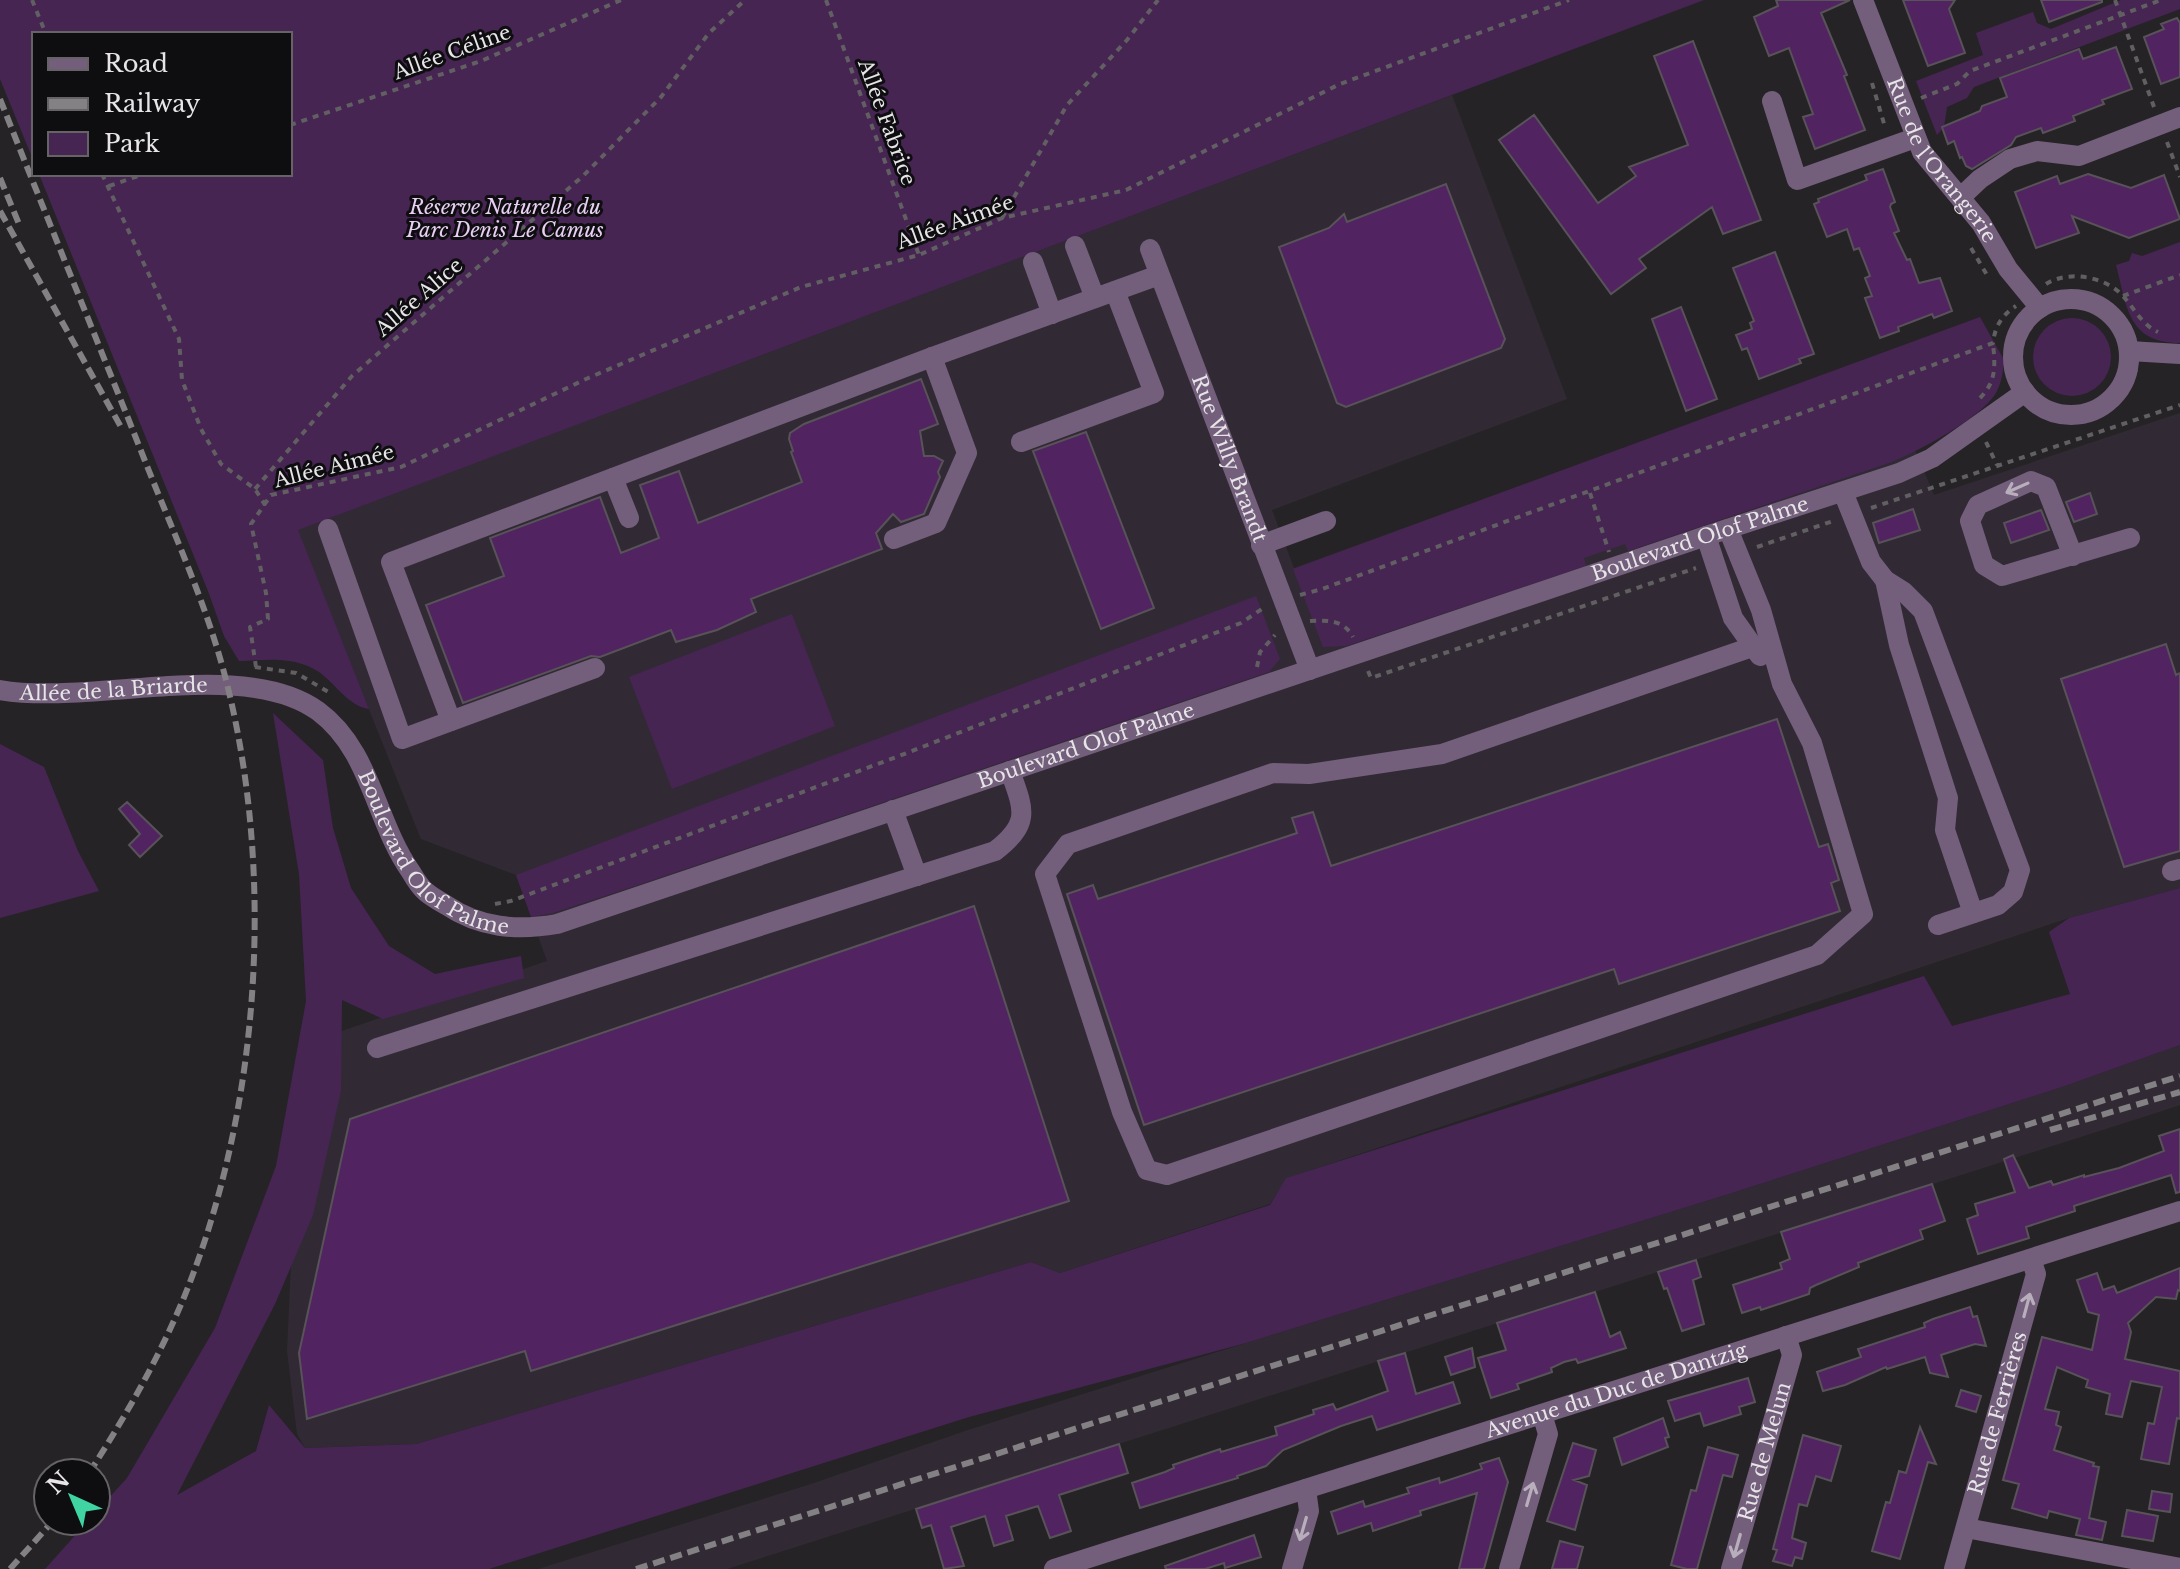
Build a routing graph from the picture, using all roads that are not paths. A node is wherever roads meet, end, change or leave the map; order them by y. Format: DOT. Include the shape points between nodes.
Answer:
graph roads {
  1 [pos="1863,0"];
  2 [pos="1772,101"];
  3 [pos="2180,117"];
  4 [pos="1915,138"];
  5 [pos="1961,197"];
  6 [pos="1075,246"];
  7 [pos="1150,249"];
  8 [pos="1033,262"];
  9 [pos="1159,275"];
  10 [pos="1115,291"];
  11 [pos="1095,298"];
  12 [pos="2038,305"];
  13 [pos="1052,314"];
  14 [pos="2133,352"];
  15 [pos="2180,354"];
  16 [pos="932,357"];
  17 [pos="2023,394"];
  18 [pos="1021,442"];
  19 [pos="613,478"];
  20 [pos="1843,492"];
  21 [pos="629,518"];
  22 [pos="1326,521"];
  23 [pos="328,529"];
  24 [pos="1728,529"];
  25 [pos="1706,536"];
  26 [pos="2130,538"];
  27 [pos="894,539"];
  28 [pos="1261,545"];
  29 [pos="2073,556"];
  30 [pos="1885,580"];
  31 [pos="1752,647"];
  32 [pos="595,668"];
  33 [pos="1310,670"];
  34 [pos="1782,684"];
  35 [pos="228,685"];
  36 [pos="0,690"];
  37 [pos="451,721"];
  38 [pos="1010,771"];
  39 [pos="893,810"];
  40 [pos="917,876"];
  41 [pos="1973,913"];
  42 [pos="1938,925"];
  43 [pos="377,1048"];
  44 [pos="2180,1211"];
  45 [pos="2031,1259"];
  46 [pos="1786,1336"];
  47 [pos="1542,1414"];
  48 [pos="1306,1489"];
  49 [pos="1966,1528"];
  50 [pos="2180,1568"];
  51 [pos="1057,1569"];
  52 [pos="1292,1569"];
  53 [pos="1509,1569"];
  54 [pos="1731,1569"];
  55 [pos="1954,1569"];
  1 -- 4 [label="street, Rue de l'Orangerie"];
  2 -- 4 [label="street" via="1797,180"];
  3 -- 5 [label="street" via="2079,156 2037,151 2020,156 1998,165"];
  4 -- 5 [label="street, Rue de l'Orangerie"];
  5 -- 12 [label="street, Rue de l'Orangerie"];
  6 -- 11 [label="street"];
  7 -- 9 [label="street, Rue Willy Brandt"];
  8 -- 13 [label="street"];
  9 -- 10 [label="street"];
  9 -- 28 [label="street, Rue Willy Brandt"];
  10 -- 11 [label="street"];
  10 -- 18 [label="street" via="1154,393"];
  11 -- 13 [label="street"];
  12 -- 14 [label="street" via="2078,299 2097,304 2113,316"];
  12 -- 17 [label="street" via="2021,329 2013,356"];
  13 -- 16 [label="street"];
  14 -- 15 [label="street"];
  14 -- 17 [label="street" via="2117,393 2087,412 2049,410"];
  16 -- 19 [label="street"];
  16 -- 27 [label="street" via="967,453 936,523"];
  17 -- 20 [label="street, Boulevard Olof Palme" via="1932,458"];
  19 -- 21 [label="street"];
  19 -- 37 [label="street" via="391,562"];
  20 -- 24 [label="street, Boulevard Olof Palme"];
  20 -- 30 [label="street" via="1871,562"];
  22 -- 28 [label="street"];
  23 -- 37 [label="street" via="402,739"];
  24 -- 25 [label="street, Boulevard Olof Palme"];
  24 -- 34 [label="street" via="1761,610"];
  25 -- 31 [label="street" via="1733,618"];
  25 -- 33 [label="street, Boulevard Olof Palme"];
  26 -- 29 [label="street"];
  28 -- 33 [label="street, Rue Willy Brandt"];
  29 -- 29 [label="street, one-way" via="2046,487 2031,481 1978,505 1970,521 1984,565 2002,576"];
  30 -- 41 [label="street" via="1899,645 1948,798 1945,830"];
  30 -- 41 [label="street" via="1923,611 2020,870 2013,892 1998,905"];
  31 -- 34 [label="street"];
  31 -- 34 [label="street" via="1442,754 1309,774 1273,773 1068,844 1045,874 1122,1112 1147,1170 1167,1175 1817,955 1863,914 1812,743"];
  32 -- 37 [label="street" via="478,718"];
  33 -- 38 [label="street, Boulevard Olof Palme"];
  35 -- 36 [label="street, Allée de la Briarde" via="66,693"];
  35 -- 39 [label="street, Boulevard Olof Palme" via="277,691 320,712 350,745 400,856 424,891 461,916 506,928 557,924"];
  38 -- 39 [label="street, Boulevard Olof Palme"];
  38 -- 40 [label="street" via="1023,807 1014,837 995,851"];
  39 -- 40 [label="street"];
  40 -- 43 [label="street"];
  41 -- 42 [label="street"];
  44 -- 45 [label="street, Avenue du Duc de Dantzig"];
  45 -- 46 [label="street, Avenue du Duc de Dantzig"];
  49 -- 45 [label="street, Rue de Ferrières, one-way" via="2036,1274"];
  46 -- 47 [label="street, Avenue du Duc de Dantzig"];
  46 -- 54 [label="street, Rue de Melun, one-way" via="1792,1355"];
  47 -- 48 [label="street, Avenue du Duc de Dantzig"];
  53 -- 47 [label="street, one-way" via="1548,1434"];
  48 -- 51 [label="street, Avenue du Duc de Dantzig"];
  48 -- 52 [label="street, one-way" via="1309,1511"];
  49 -- 50 [label="street"];
  49 -- 55 [label="street, Rue de Ferrières"];
}
